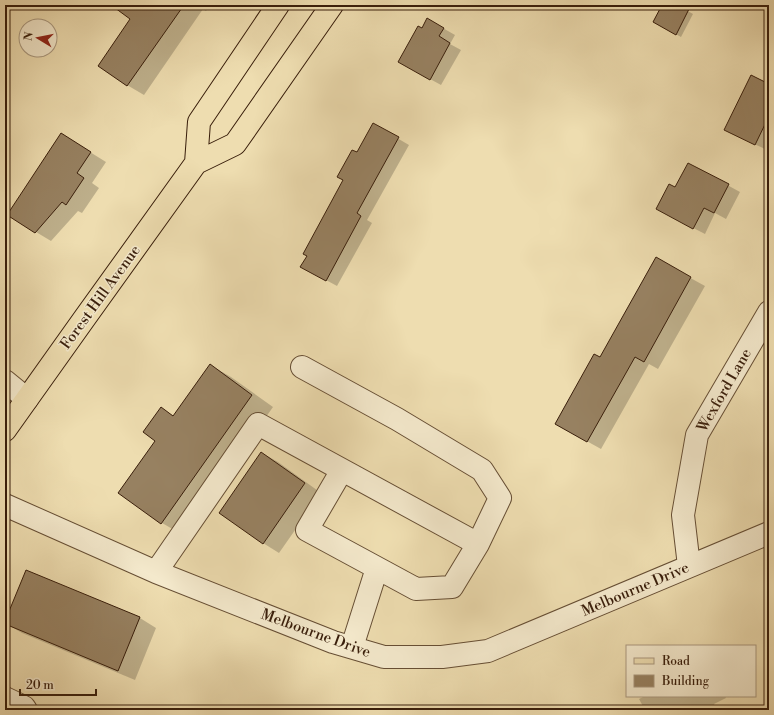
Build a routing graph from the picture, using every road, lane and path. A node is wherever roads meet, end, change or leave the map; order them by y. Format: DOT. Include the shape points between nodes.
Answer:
graph roads {
  1 [pos="278,5"];
  2 [pos="332,5"];
  3 [pos="196,164"];
  4 [pos="769,312"];
  5 [pos="302,367"];
  6 [pos="5,381"];
  7 [pos="27,399"];
  8 [pos="5,430"];
  9 [pos="342,470"];
  10 [pos="5,505"];
  11 [pos="769,533"];
  12 [pos="478,544"];
  13 [pos="689,566"];
  14 [pos="377,568"];
  15 [pos="156,572"];
  16 [pos="352,647"];
  17 [pos="5,698"];
  18 [pos="26,710"];
  1 -- 3 [label="main road" via="199,122"];
  2 -- 3 [label="main road, Forest Hill Avenue" via="235,144"];
  3 -- 7 [label="main road, Forest Hill Avenue"];
  4 -- 13 [label="street, Wexford Lane" via="698,435 683,515"];
  5 -- 12 [label="street" via="397,419 482,470 500,498"];
  6 -- 7 [label="street"];
  7 -- 8 [label="main road, Forest Hill Avenue"];
  9 -- 12 [label="street"];
  9 -- 14 [label="street" via="307,530"];
  9 -- 15 [label="street" via="258,424"];
  10 -- 15 [label="street, Melbourne Drive"];
  11 -- 13 [label="street, Melbourne Drive"];
  12 -- 14 [label="street" via="452,587 416,588"];
  13 -- 16 [label="street, Melbourne Drive" via="488,651 442,657 384,657"];
  14 -- 16 [label="street"];
  15 -- 16 [label="street, Melbourne Drive" via="333,642"];
  17 -- 18 [label="street"];
}
